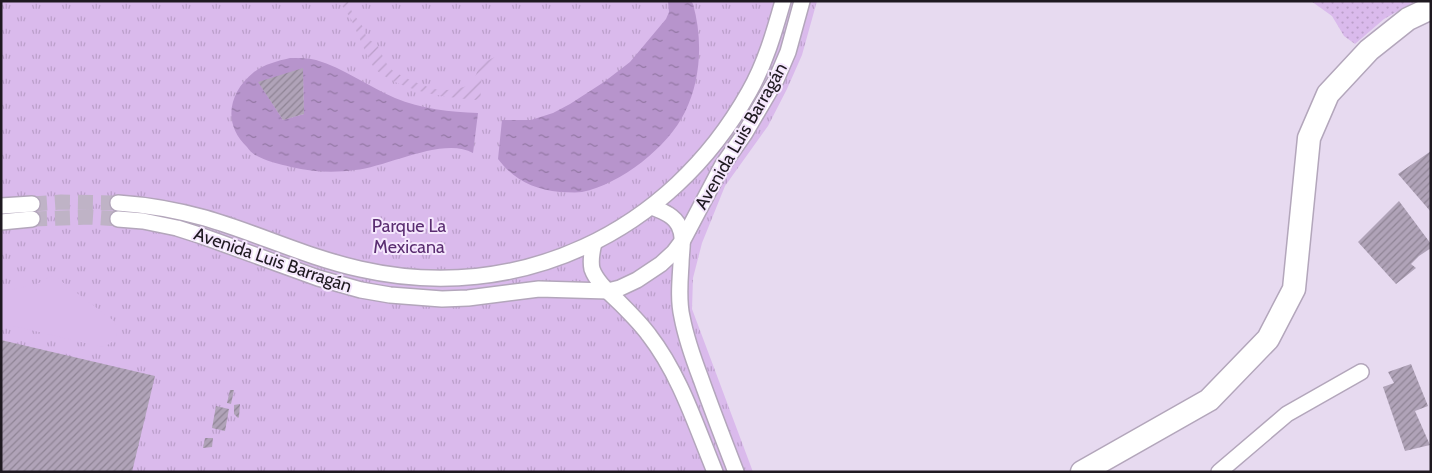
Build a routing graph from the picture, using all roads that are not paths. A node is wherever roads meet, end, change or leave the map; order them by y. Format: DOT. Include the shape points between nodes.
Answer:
graph roads {
  1 [pos="783,1"];
  2 [pos="802,1"];
  3 [pos="1431,8"];
  4 [pos="118,203"];
  5 [pos="32,204"];
  6 [pos="1,206"];
  7 [pos="652,206"];
  8 [pos="32,219"];
  9 [pos="118,219"];
  10 [pos="1,222"];
  11 [pos="683,240"];
  12 [pos="594,243"];
  13 [pos="608,291"];
  14 [pos="1361,372"];
  15 [pos="715,472"];
  16 [pos="736,472"];
  17 [pos="1082,472"];
  18 [pos="1219,472"];
  1 -- 7 [label="street, Avenida Luis Barragán" via="761,68 726,129 691,171"];
  2 -- 11 [label="street, Avenida Luis Barragán" via="788,52 776,80 718,173"];
  3 -- 17 [label="street" via="1408,19 1369,50 1328,94 1309,138 1294,289 1268,339 1209,400"];
  4 -- 12 [label="street, Avenida Luis Barragán" via="177,210 332,262 409,278 464,278 512,271"];
  5 -- 6 [label="street"];
  7 -- 11 [label="street, Avenida Luis Barragán" via="673,218"];
  7 -- 12 [label="street, Avenida Luis Barragán"];
  8 -- 10 [label="street"];
  9 -- 13 [label="street, Avenida Luis Barragán" via="177,228 318,278 390,295 442,299 539,289"];
  11 -- 13 [label="street, Avenida Luis Barragán" via="661,264 637,280"];
  11 -- 16 [label="street, Avenida Luis Barragán" via="681,314 708,400"];
  12 -- 13 [label="street" via="593,270"];
  13 -- 15 [label="street" via="663,355"];
  14 -- 18 [label="street" via="1288,414"];
}
